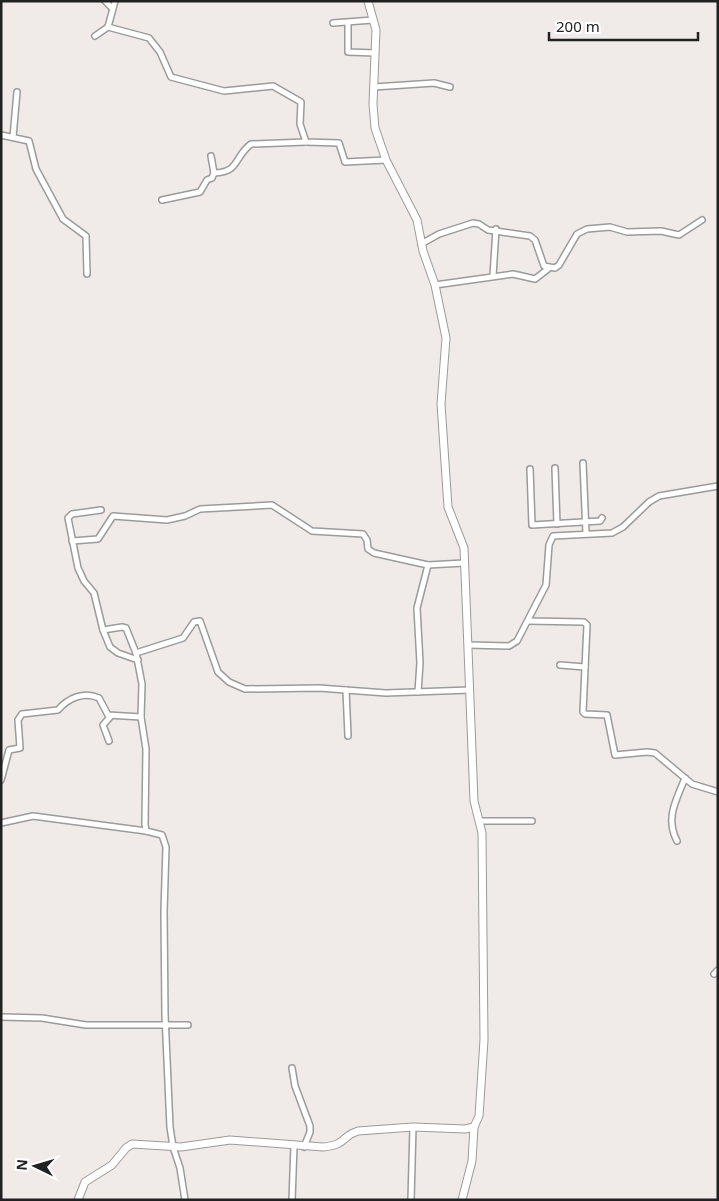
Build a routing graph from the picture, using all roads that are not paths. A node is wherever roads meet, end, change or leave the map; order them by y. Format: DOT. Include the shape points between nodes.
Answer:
graph roads {
  1 [pos="105,1"];
  2 [pos="115,1"];
  3 [pos="368,1"];
  4 [pos="112,8"];
  5 [pos="373,20"];
  6 [pos="333,23"];
  7 [pos="348,23"];
  8 [pos="108,27"];
  9 [pos="95,36"];
  10 [pos="375,53"];
  11 [pos="374,87"];
  12 [pos="450,87"];
  13 [pos="17,92"];
  14 [pos="1,135"];
  15 [pos="14,137"];
  16 [pos="306,142"];
  17 [pos="211,156"];
  18 [pos="386,160"];
  19 [pos="214,173"];
  20 [pos="162,200"];
  21 [pos="702,220"];
  22 [pos="496,230"];
  23 [pos="421,244"];
  24 [pos="548,269"];
  25 [pos="87,274"];
  26 [pos="493,276"];
  27 [pos="435,285"];
  28 [pos="583,463"];
  29 [pos="555,468"];
  30 [pos="530,469"];
  31 [pos="718,486"];
  32 [pos="102,510"];
  33 [pos="602,518"];
  34 [pos="586,523"];
  35 [pos="557,524"];
  36 [pos="586,533"];
  37 [pos="72,542"];
  38 [pos="464,563"];
  39 [pos="428,565"];
  40 [pos="528,621"];
  41 [pos="103,630"];
  42 [pos="468,645"];
  43 [pos="136,653"];
  44 [pos="138,660"];
  45 [pos="560,666"];
  46 [pos="585,667"];
  47 [pos="346,690"];
  48 [pos="470,690"];
  49 [pos="418,692"];
  50 [pos="111,716"];
  51 [pos="141,716"];
  52 [pos="348,736"];
  53 [pos="109,741"];
  54 [pos="685,778"];
  55 [pos="1,780"];
  56 [pos="718,792"];
  57 [pos="480,821"];
  58 [pos="532,821"];
  59 [pos="1,823"];
  60 [pos="146,831"];
  61 [pos="677,841"];
  62 [pos="1,1017"];
  63 [pos="165,1024"];
  64 [pos="188,1025"];
  65 [pos="292,1068"];
  66 [pos="413,1127"];
  67 [pos="474,1127"];
  68 [pos="294,1146"];
  69 [pos="173,1147"];
  70 [pos="304,1147"];
  71 [pos="78,1200"];
  72 [pos="185,1200"];
  73 [pos="292,1200"];
  74 [pos="411,1200"];
  75 [pos="462,1200"];
  1 -- 4 [label="street"];
  2 -- 4 [label="street"];
  3 -- 5 [label="street"];
  4 -- 8 [label="street"];
  5 -- 7 [label="street"];
  5 -- 10 [label="street"];
  6 -- 7 [label="street"];
  7 -- 10 [label="street" via="348,52"];
  8 -- 9 [label="street"];
  8 -- 16 [label="street" via="149,38 160,52 169,75 175,79 232,92 271,86 294,96 302,102 300,124"];
  10 -- 11 [label="street"];
  11 -- 12 [label="street" via="434,83"];
  11 -- 18 [label="street" via="374,121"];
  13 -- 15 [label="street"];
  14 -- 15 [label="street"];
  15 -- 25 [label="street" via="29,141 38,175 63,219 86,236"];
  16 -- 18 [label="street" via="339,144 345,162"];
  16 -- 19 [label="street" via="251,144 231,170"];
  17 -- 19 [label="street"];
  18 -- 23 [label="street" via="415,216"];
  19 -- 20 [label="street" via="200,192"];
  21 -- 24 [label="street" via="679,235 661,231 627,232 610,227 581,231 571,241 559,265"];
  22 -- 23 [label="street" via="470,224"];
  22 -- 24 [label="street" via="530,236"];
  22 -- 26 [label="street"];
  23 -- 27 [label="street"];
  24 -- 26 [label="street" via="535,279 513,274"];
  26 -- 27 [label="street"];
  27 -- 38 [label="street" via="447,343 441,404 448,507 463,546"];
  28 -- 34 [label="street"];
  29 -- 35 [label="street"];
  30 -- 35 [label="street" via="532,524"];
  31 -- 36 [label="street" via="659,496 620,529 612,533"];
  32 -- 37 [label="street" via="69,516"];
  33 -- 34 [label="street"];
  34 -- 35 [label="street"];
  34 -- 36 [label="street"];
  36 -- 40 [label="street" via="558,535 550,539 546,585"];
  37 -- 39 [label="street" via="98,539 112,516 167,520 200,509 272,505 312,531 363,534 370,551"];
  37 -- 41 [label="street" via="81,577 94,594"];
  38 -- 39 [label="street"];
  38 -- 42 [label="street"];
  39 -- 49 [label="street" via="417,608"];
  40 -- 42 [label="street" via="510,646"];
  40 -- 46 [label="street" via="586,623"];
  41 -- 43 [label="street" via="126,628"];
  41 -- 44 [label="street" via="112,649"];
  42 -- 48 [label="street"];
  43 -- 44 [label="street"];
  43 -- 47 [label="street" via="183,638 194,622 200,621 218,672 238,687 253,690 293,687"];
  44 -- 51 [label="street"];
  45 -- 46 [label="street"];
  46 -- 54 [label="street" via="583,712 606,715 613,754 651,752"];
  47 -- 49 [label="street"];
  47 -- 52 [label="street"];
  48 -- 49 [label="street"];
  48 -- 57 [label="street" via="474,801"];
  50 -- 51 [label="street"];
  50 -- 53 [label="street" via="103,725"];
  50 -- 55 [label="street" via="105,712 99,698 91,695 67,700 58,710 20,715 20,748 9,750"];
  51 -- 60 [label="street" via="146,749"];
  54 -- 56 [label="street" via="692,784"];
  54 -- 61 [label="street" via="671,813 672,832"];
  57 -- 58 [label="street"];
  57 -- 67 [label="street" via="484,1040 480,1113"];
  59 -- 60 [label="street" via="33,816"];
  60 -- 63 [label="street" via="162,834 166,847"];
  62 -- 63 [label="street" via="42,1018 86,1025"];
  63 -- 64 [label="street"];
  63 -- 69 [label="street"];
  65 -- 70 [label="street" via="310,1126"];
  66 -- 67 [label="street"];
  66 -- 70 [label="street" via="358,1130 336,1146"];
  66 -- 74 [label="street"];
  67 -- 75 [label="street" via="472,1161"];
  68 -- 69 [label="street" via="230,1140"];
  68 -- 70 [label="street"];
  68 -- 73 [label="street"];
  69 -- 71 [label="street" via="140,1143 128,1146 112,1165 85,1182"];
  69 -- 72 [label="street"];
}
